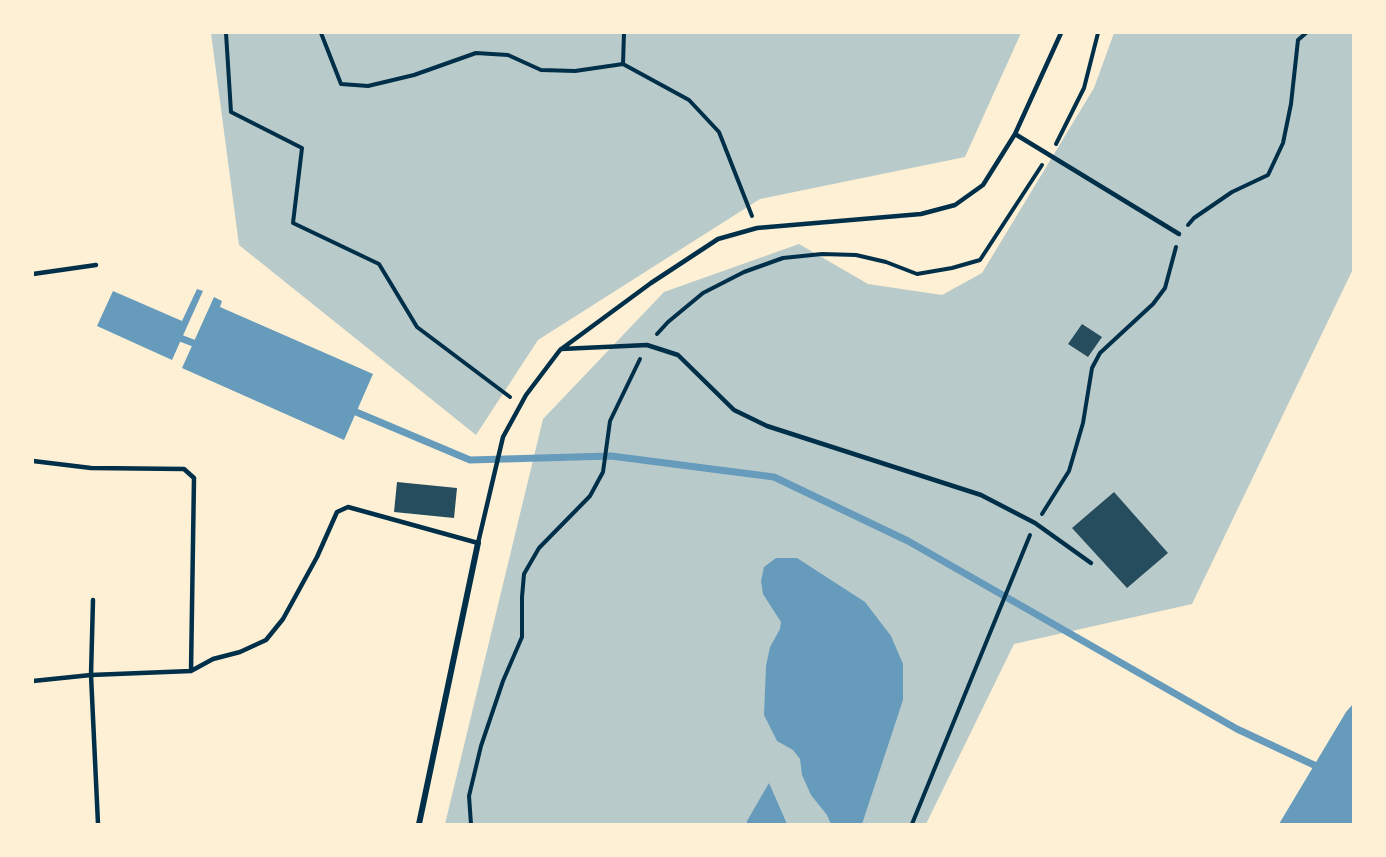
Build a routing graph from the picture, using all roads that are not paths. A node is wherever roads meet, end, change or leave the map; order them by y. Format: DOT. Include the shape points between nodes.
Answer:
graph roads {
  1 [pos="1061,33"];
  2 [pos="1015,134"];
  3 [pos="1179,234"];
  4 [pos="96,266"];
  5 [pos="33,274"];
  6 [pos="560,350"];
  7 [pos="33,461"];
  8 [pos="478,543"];
  9 [pos="1091,563"];
  10 [pos="93,600"];
  11 [pos="191,671"];
  12 [pos="91,675"];
  13 [pos="33,681"];
  14 [pos="98,824"];
  15 [pos="419,824"];
  1 -- 2 [label="lane"];
  2 -- 3 [label="lane"];
  2 -- 6 [label="lane" via="983,184 955,205 921,214 757,228 718,239"];
  4 -- 5 [label="lane"];
  6 -- 8 [label="lane" via="520,405 503,437"];
  6 -- 9 [label="lane" via="647,345 678,355 734,410 767,426 981,495 1035,523"];
  7 -- 11 [label="lane" via="91,468 184,469 194,478"];
  8 -- 11 [label="lane" via="348,507 337,512 283,619 266,640"];
  8 -- 15 [label="street"];
  10 -- 12 [label="lane"];
  11 -- 12 [label="lane"];
  12 -- 13 [label="lane"];
  12 -- 14 [label="lane"];
}
